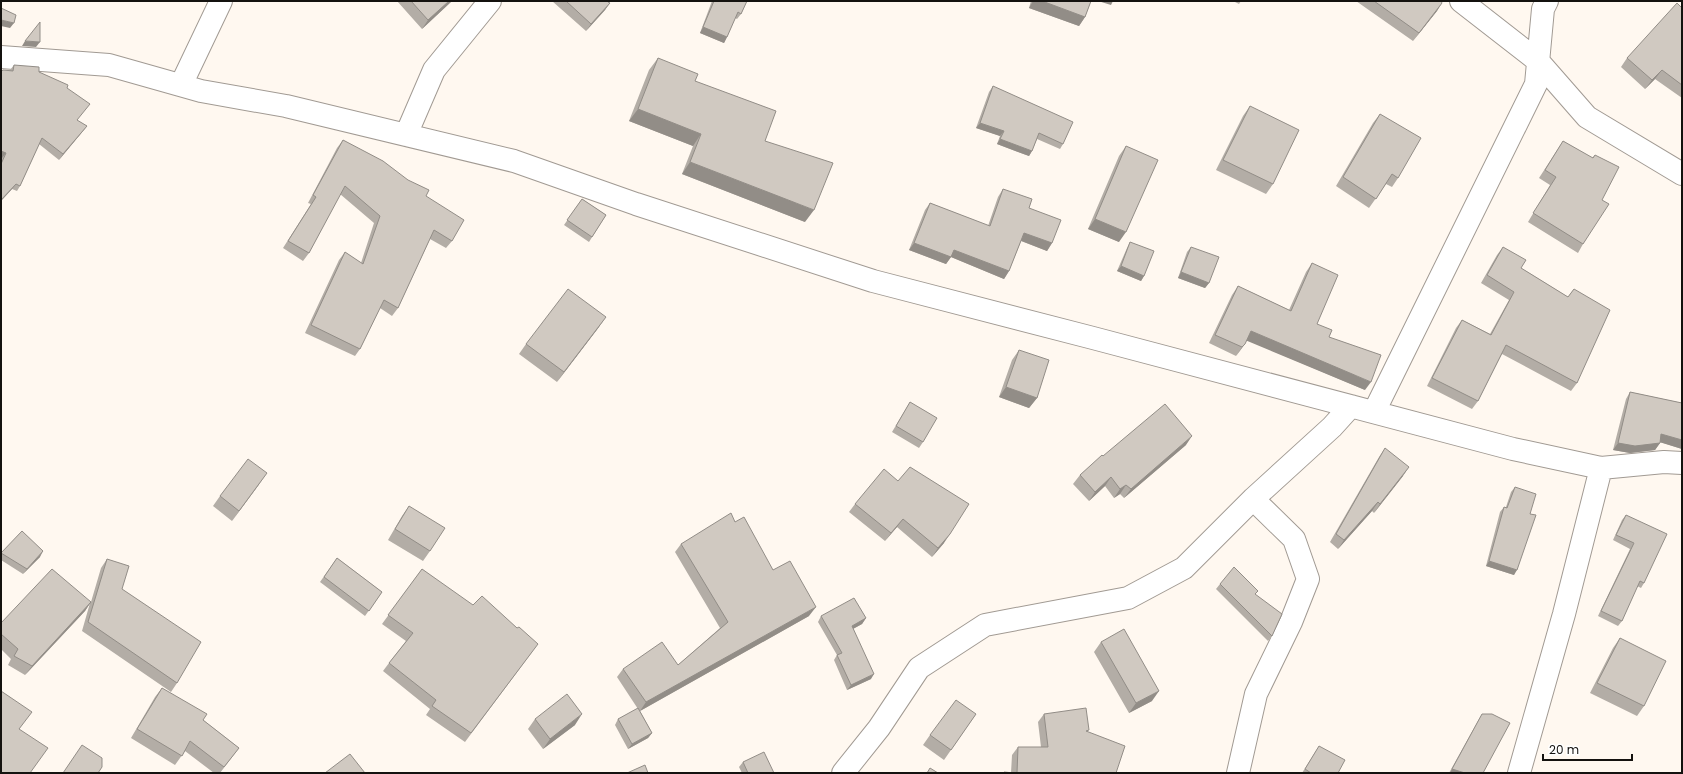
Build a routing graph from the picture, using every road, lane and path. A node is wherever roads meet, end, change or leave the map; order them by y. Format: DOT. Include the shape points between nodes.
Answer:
graph roads {
  1 [pos="222,1"];
  2 [pos="490,1"];
  3 [pos="1461,1"];
  4 [pos="1548,1"];
  5 [pos="1,57"];
  6 [pos="1538,61"];
  7 [pos="181,85"];
  8 [pos="406,135"];
  9 [pos="1682,174"];
  10 [pos="1350,406"];
  11 [pos="1374,412"];
  12 [pos="1682,463"];
  13 [pos="1601,468"];
  14 [pos="1253,499"];
  15 [pos="843,773"];
  16 [pos="1238,773"];
  17 [pos="1519,773"];
  1 -- 7 [label="street"];
  2 -- 8 [label="street" via="434,70"];
  3 -- 6 [label="street"];
  4 -- 6 [label="street" via="1543,9"];
  5 -- 7 [label="street" via="109,65"];
  6 -- 9 [label="street" via="1587,117"];
  6 -- 11 [label="street" via="1536,84"];
  7 -- 8 [label="street" via="286,106"];
  8 -- 10 [label="street" via="514,161 636,204 873,281"];
  10 -- 11 [label="street"];
  10 -- 14 [label="street" via="1332,428"];
  11 -- 13 [label="street" via="1513,450"];
  12 -- 13 [label="street" via="1664,462"];
  13 -- 17 [label="street" via="1564,614"];
  14 -- 15 [label="street" via="1184,568 1128,598 985,625 919,668 879,728"];
  14 -- 16 [label="street" via="1294,539 1308,579 1291,622 1256,694"];
}
